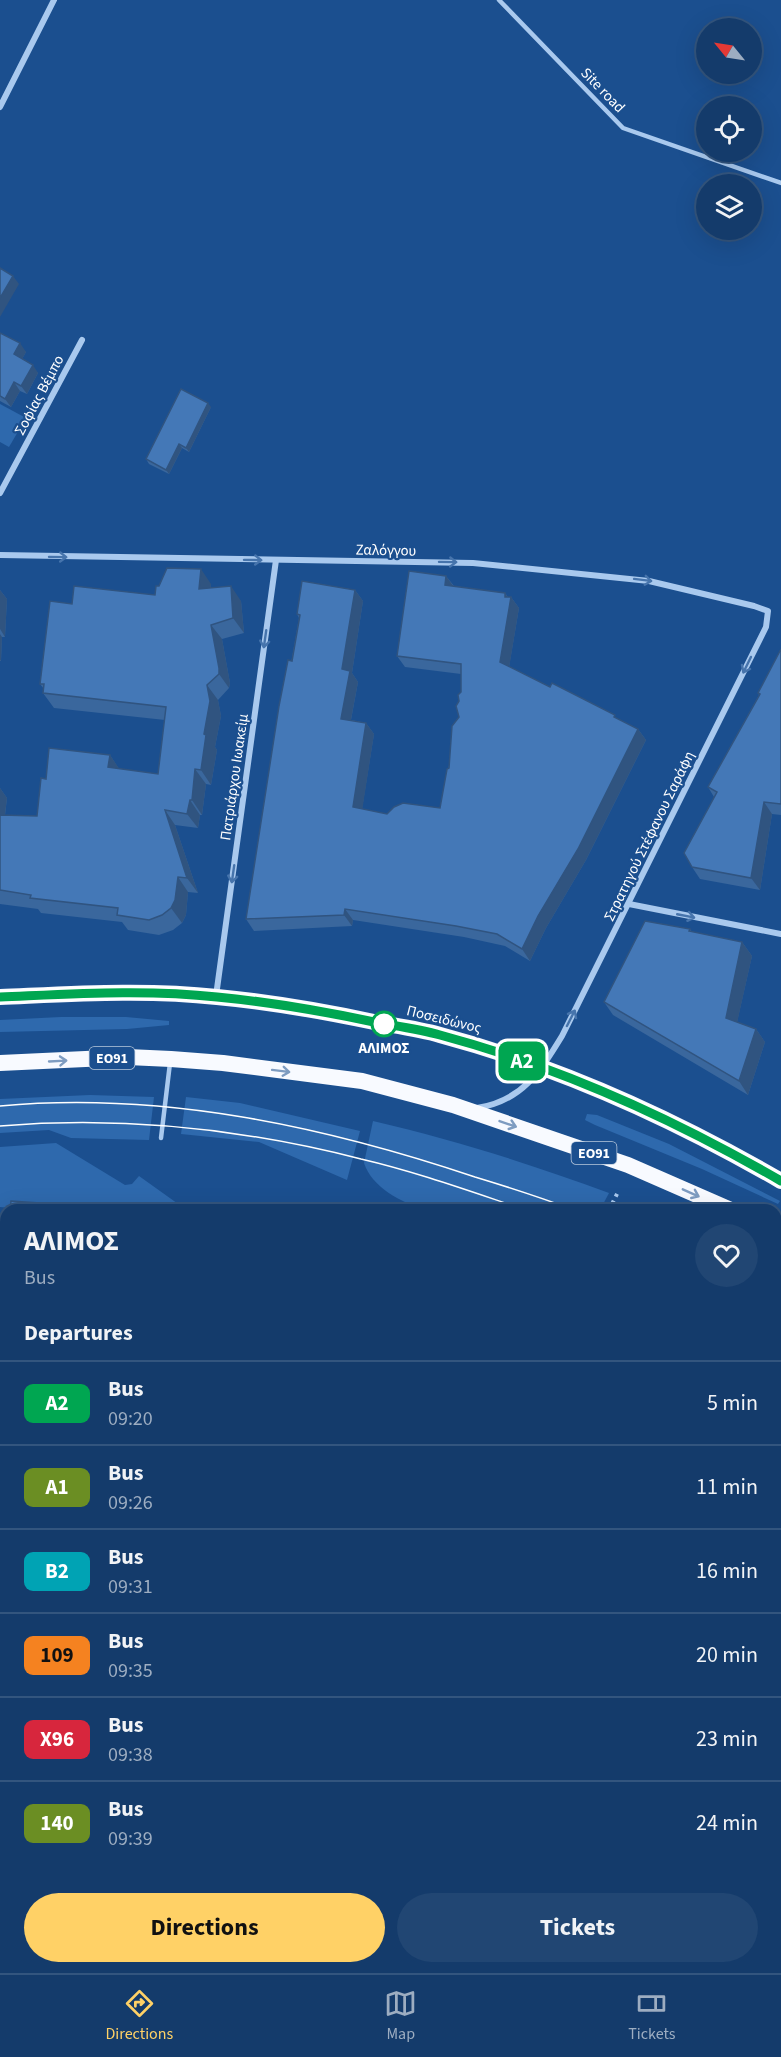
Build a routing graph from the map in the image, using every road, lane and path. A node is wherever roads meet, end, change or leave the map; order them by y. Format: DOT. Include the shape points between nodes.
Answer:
graph roads {
  1 [pos="54,0"];
  2 [pos="498,0"];
  3 [pos="0,107"];
  4 [pos="781,183"];
  5 [pos="82,340"];
  6 [pos="0,494"];
  7 [pos="0,555"];
  8 [pos="276,560"];
  9 [pos="768,612"];
  10 [pos="629,904"];
  11 [pos="781,934"];
  12 [pos="216,996"];
  13 [pos="0,997"];
  14 [pos="171,1059"];
  15 [pos="0,1064"];
  16 [pos="542,1068"];
  17 [pos="453,1105"];
  18 [pos="161,1138"];
  19 [pos="781,1181"];
  20 [pos="619,1190"];
  21 [pos="612,1204"];
  22 [pos="717,1204"];
  1 -- 3 [label="street"];
  2 -- 4 [label="lane, Site road" via="623,128"];
  5 -- 6 [label="street, Σοφίας Βέμπο"];
  7 -- 8 [label="street, Ζαλόγγου, one-way"];
  8 -- 9 [label="street, Ζαλόγγου, one-way" via="473,563 649,581"];
  8 -- 12 [label="street, Πατριάρχου Ιωακείμ, one-way"];
  9 -- 10 [label="street, Στρατηγού Στέφανου Σαράφη, one-way" via="766,627"];
  10 -- 11 [label="street, one-way"];
  16 -- 10 [label="street, Στρατηγού Στέφανου Σαράφη, one-way"];
  12 -- 13 [label="highway, Ποσειδώνος" via="128,992"];
  12 -- 16 [label="highway, Ποσειδώνος" via="320,1011 438,1035"];
  15 -- 14 [label="highway, ΕΟ91, one-way" via="128,1057"];
  14 -- 17 [label="highway, ΕΟ91, one-way" via="362,1081"];
  14 -- 18 [label="lane"];
  16 -- 17 [label="street, Στρατηγού Στέφανου Σαράφη" via="509,1098 475,1108"];
  16 -- 19 [label="highway, Ποσειδώνος" via="667,1119"];
  17 -- 22 [label="highway, ΕΟ91, one-way" via="628,1165"];
  20 -- 21 [label="path"];
}
